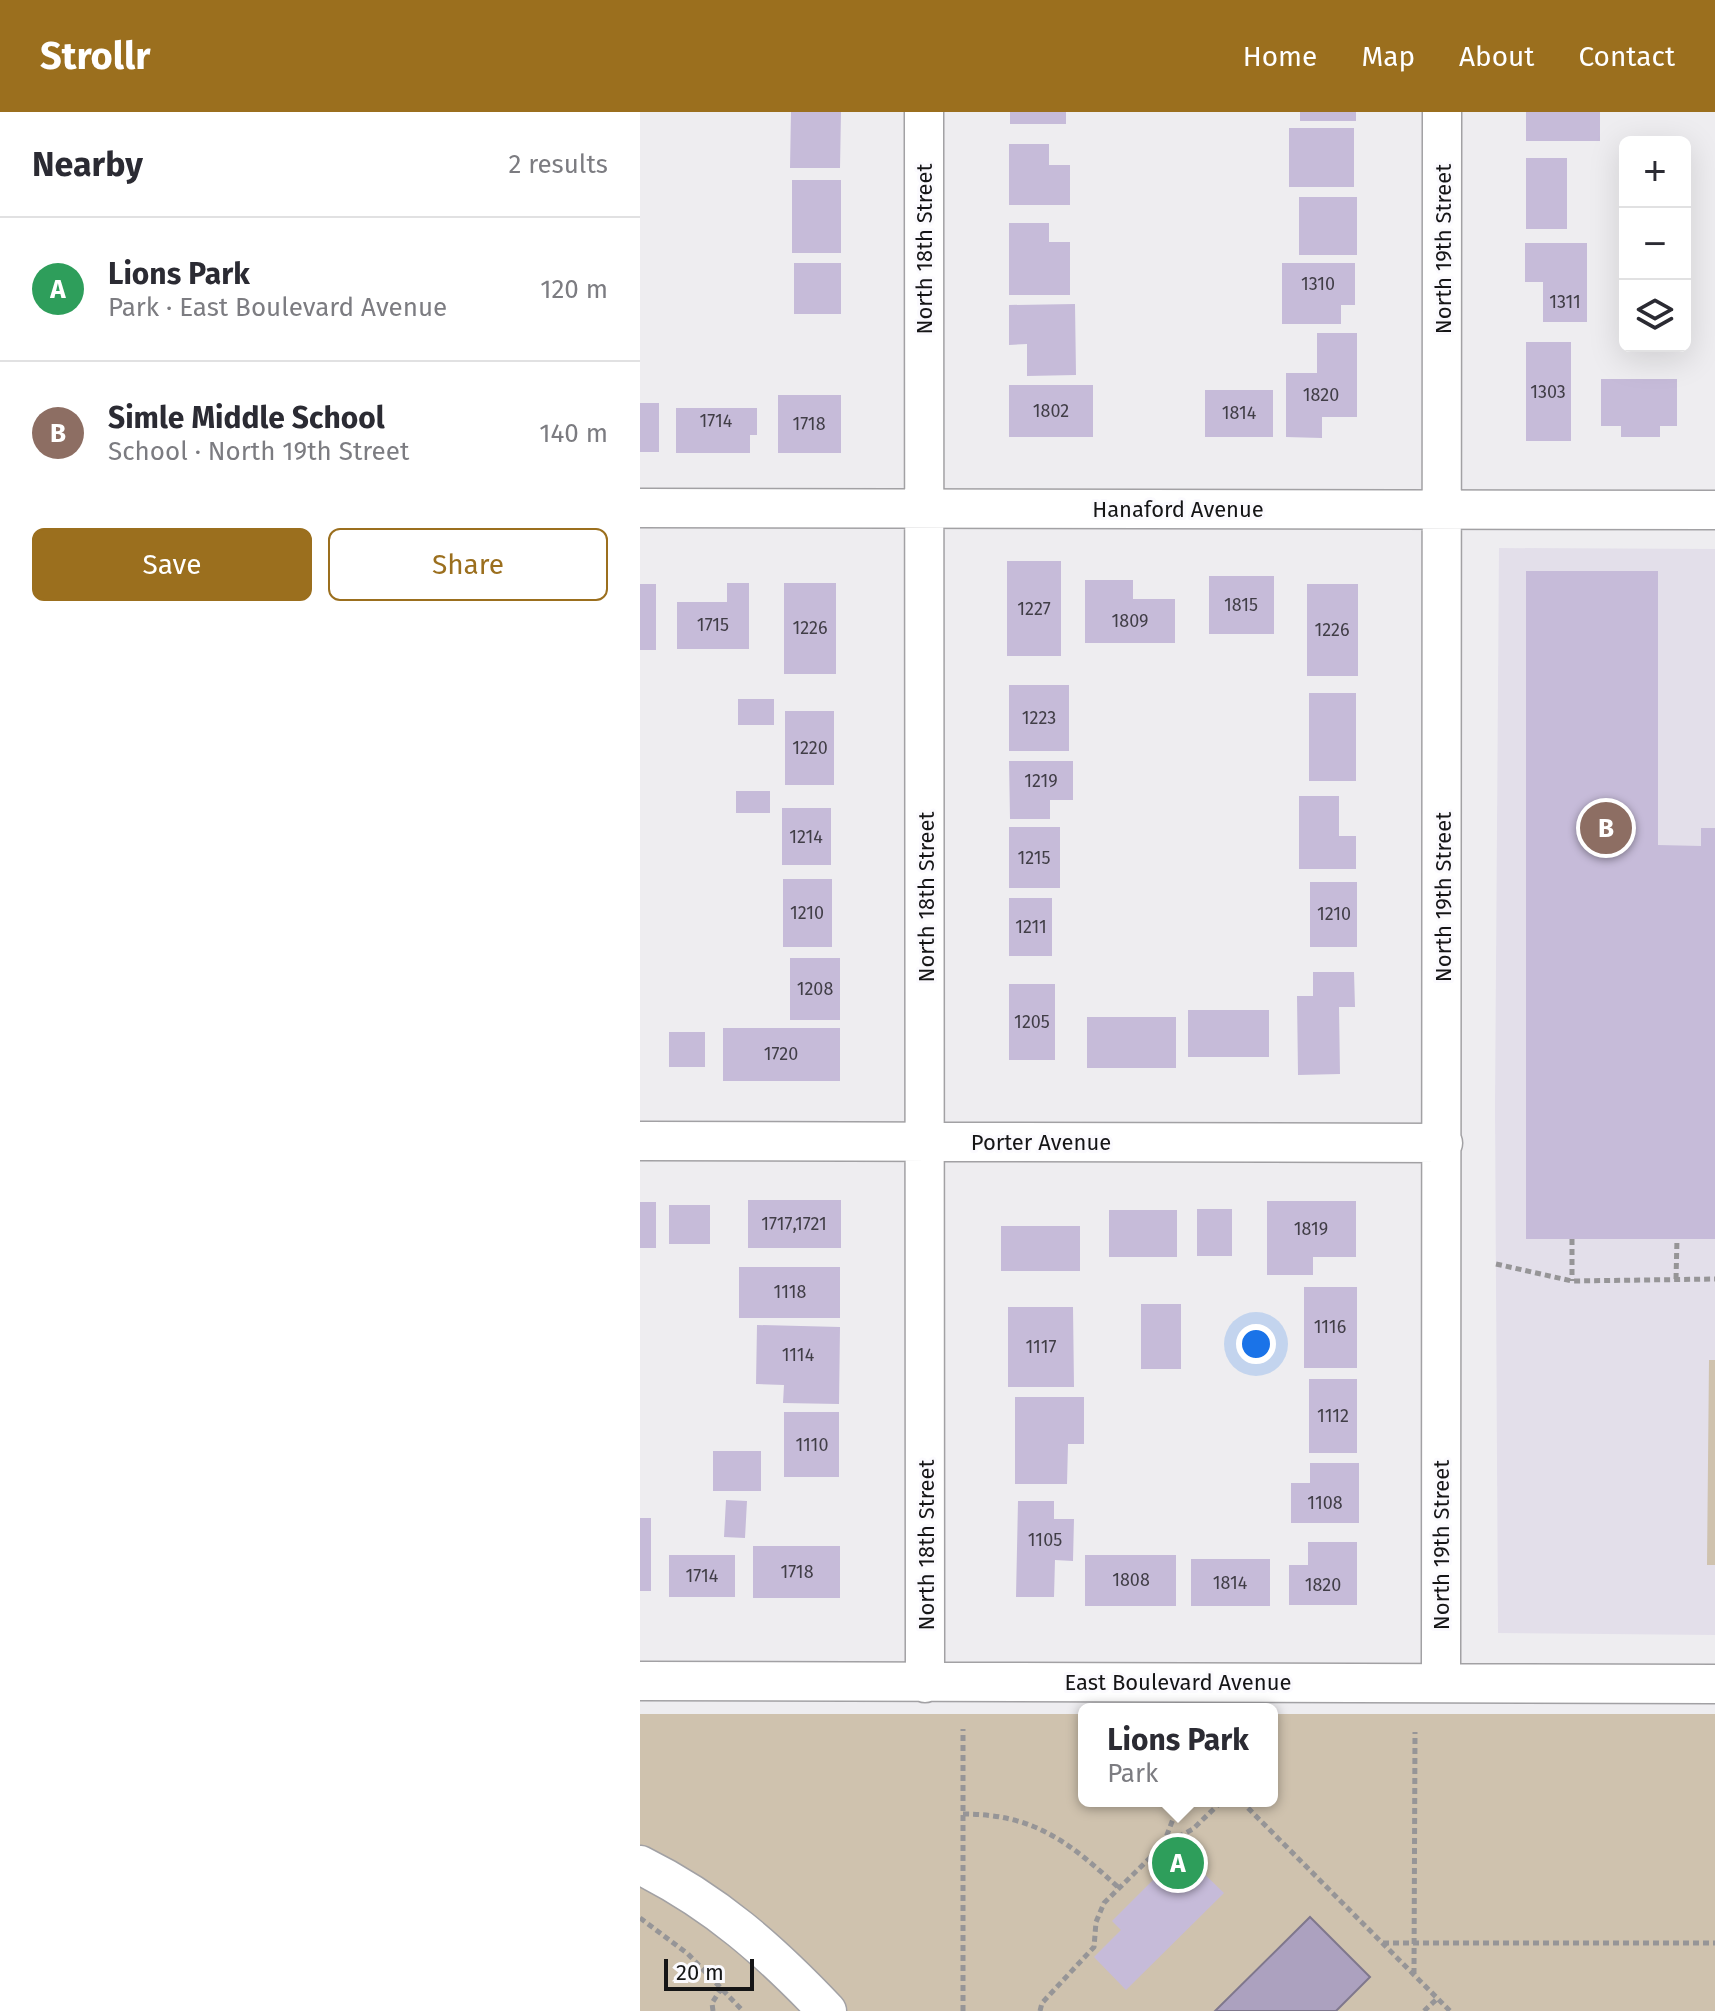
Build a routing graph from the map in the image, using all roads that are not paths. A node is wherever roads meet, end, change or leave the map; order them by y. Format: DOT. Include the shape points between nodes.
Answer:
graph roads {
  1 [pos="924,112"];
  2 [pos="1442,112"];
  3 [pos="640,508"];
  4 [pos="924,508"];
  5 [pos="1443,510"];
  6 [pos="1715,510"];
  7 [pos="640,1141"];
  8 [pos="927,1142"];
  9 [pos="1443,1143"];
  10 [pos="640,1681"];
  11 [pos="1441,1682"];
  12 [pos="925,1683"];
  13 [pos="1715,1684"];
  14 [pos="640,1865"];
  15 [pos="827,2011"];
  1 -- 4 [label="street, North 18th Street"];
  2 -- 5 [label="street, North 19th Street"];
  3 -- 4 [label="street, Hanaford Avenue"];
  4 -- 5 [label="street, Hanaford Avenue"];
  4 -- 8 [label="street, North 18th Street"];
  5 -- 6 [label="street, Hanaford Avenue"];
  5 -- 9 [label="street, North 19th Street"];
  7 -- 8 [label="street, Porter Avenue"];
  8 -- 9 [label="street, Porter Avenue"];
  8 -- 12 [label="street, North 18th Street"];
  9 -- 11 [label="street, North 19th Street"];
  10 -- 12 [label="street, East Boulevard Avenue"];
  11 -- 12 [label="street, East Boulevard Avenue"];
  11 -- 13 [label="street, East Boulevard Avenue"];
  14 -- 15 [label="street" via="731,1919"];
}
